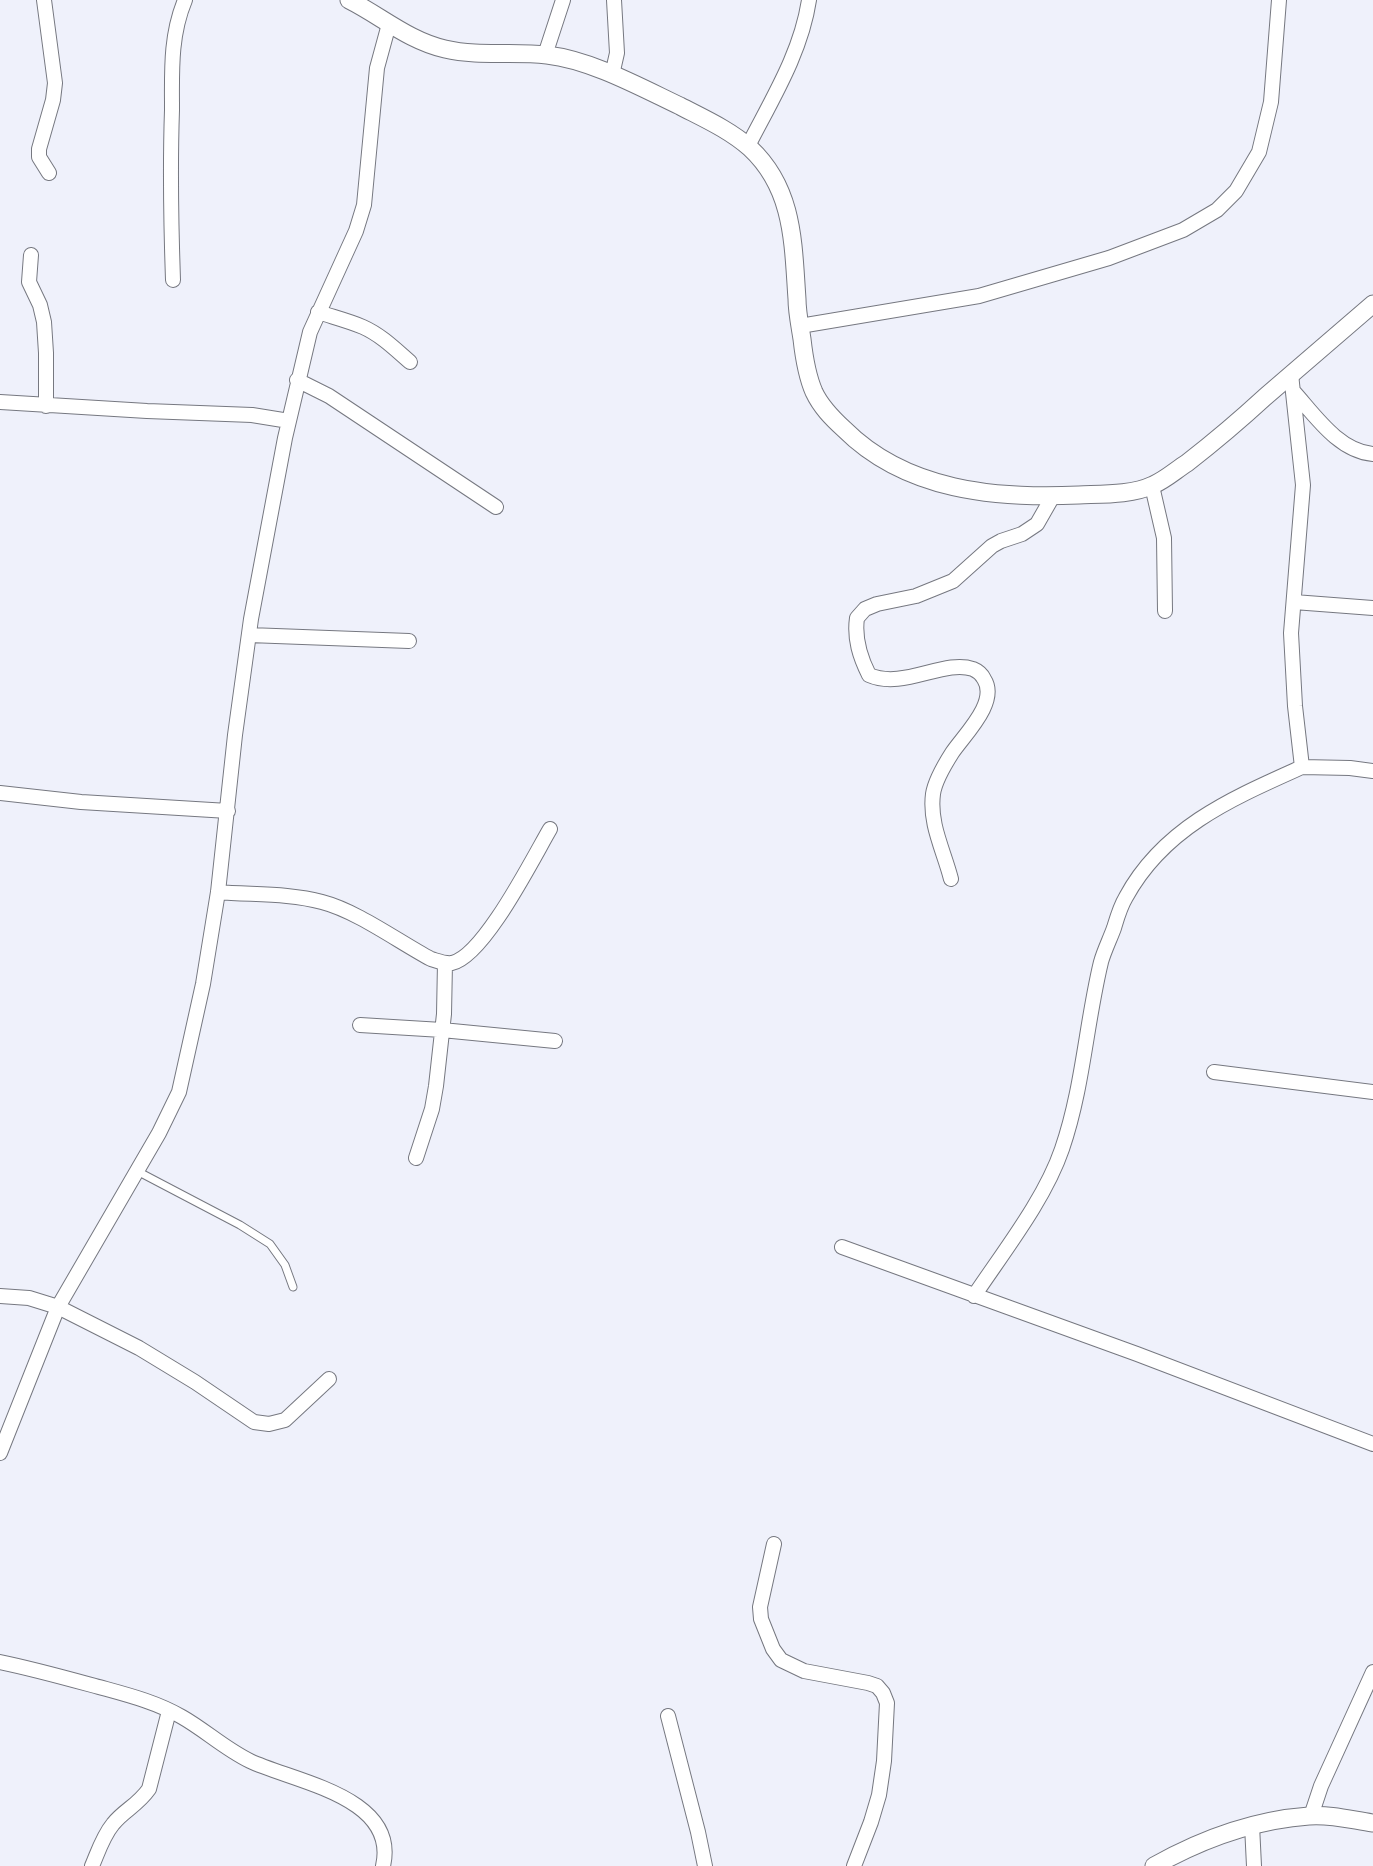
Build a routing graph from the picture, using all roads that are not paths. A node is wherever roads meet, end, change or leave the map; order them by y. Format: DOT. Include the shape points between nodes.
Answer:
graph roads {
  1 [pos="44,0"];
  2 [pos="185,0"];
  3 [pos="349,0"];
  4 [pos="563,0"];
  5 [pos="614,0"];
  6 [pos="809,0"];
  7 [pos="1279,0"];
  8 [pos="389,24"];
  9 [pos="545,55"];
  10 [pos="612,75"];
  11 [pos="748,146"];
  12 [pos="49,173"];
  13 [pos="31,255"];
  14 [pos="173,280"];
  15 [pos="1373,304"];
  16 [pos="318,312"];
  17 [pos="800,326"];
  18 [pos="410,362"];
  19 [pos="297,380"];
  20 [pos="1292,382"];
  21 [pos="0,402"];
  22 [pos="46,406"];
  23 [pos="288,421"];
  24 [pos="1373,454"];
  25 [pos="1152,486"];
  26 [pos="1053,496"];
  27 [pos="496,507"];
  28 [pos="1294,602"];
  29 [pos="1373,608"];
  30 [pos="1166,611"];
  31 [pos="249,635"];
  32 [pos="409,642"];
  33 [pos="1302,767"];
  34 [pos="1373,771"];
  35 [pos="0,793"];
  36 [pos="228,811"];
  37 [pos="550,829"];
  38 [pos="951,879"];
  39 [pos="218,892"];
  40 [pos="445,963"];
  41 [pos="360,1025"];
  42 [pos="442,1030"];
  43 [pos="555,1041"];
  44 [pos="1214,1072"];
  45 [pos="1373,1092"];
  46 [pos="416,1158"];
  47 [pos="137,1171"];
  48 [pos="842,1247"];
  49 [pos="293,1287"];
  50 [pos="0,1296"];
  51 [pos="974,1296"];
  52 [pos="58,1307"];
  53 [pos="329,1379"];
  54 [pos="1373,1444"];
  55 [pos="0,1453"];
  56 [pos="774,1544"];
  57 [pos="0,1662"];
  58 [pos="1373,1672"];
  59 [pos="169,1711"];
  60 [pos="668,1716"];
  61 [pos="1311,1816"];
  62 [pos="1373,1823"];
  63 [pos="1252,1825"];
  64 [pos="92,1866"];
  65 [pos="383,1866"];
  66 [pos="705,1866"];
  67 [pos="854,1866"];
  68 [pos="1154,1866"];
  69 [pos="1254,1866"];
  1 -- 12 [label="street" via="55,83 39,157"];
  2 -- 14 [label="street" via="178,19 173,48 170,185"];
  3 -- 8 [label="street"];
  4 -- 9 [label="street"];
  5 -- 10 [label="street" via="617,53"];
  6 -- 11 [label="street" via="799,42"];
  7 -- 17 [label="street" via="1271,102 1259,152 1236,191 1217,210 1183,230 1109,258 979,296"];
  8 -- 9 [label="street" via="423,42 446,50 482,54"];
  8 -- 16 [label="street" via="377,68 364,205 356,232"];
  9 -- 10 [label="street" via="569,59"];
  10 -- 11 [label="street" via="704,118"];
  11 -- 17 [label="street" via="776,180 786,205 795,256"];
  13 -- 22 [label="street" via="29,282 40,305 44,322"];
  15 -- 20 [label="street"];
  16 -- 18 [label="street" via="362,326 386,340"];
  16 -- 19 [label="street"];
  17 -- 26 [label="street" via="805,362 814,392 826,412 880,459 920,478 956,488"];
  19 -- 23 [label="street"];
  19 -- 27 [label="street" via="328,396"];
  20 -- 24 [label="street" via="1333,434 1353,448"];
  20 -- 25 [label="street"];
  20 -- 28 [label="street" via="1303,485"];
  21 -- 22 [label="street"];
  22 -- 23 [label="street" via="252,415"];
  23 -- 31 [label="street"];
  25 -- 26 [label="street" via="1127,491"];
  25 -- 30 [label="street" via="1164,538"];
  26 -- 38 [label="street" via="1037,524 1022,534 992,546 953,581 916,596 864,609 857,618 856,642 869,675 887,680 952,668 966,668 982,675 987,684 988,693 984,708 952,753 933,793 932,807 937,841"];
  28 -- 29 [label="street"];
  28 -- 33 [label="street" via="1291,633"];
  31 -- 32 [label="street"];
  31 -- 36 [label="street"];
  33 -- 34 [label="street"];
  33 -- 51 [label="street" via="1252,789 1191,824 1152,859 1125,898 1101,961 1077,1094 1062,1149 1047,1186"];
  35 -- 36 [label="street" via="81,802"];
  36 -- 39 [label="street"];
  37 -- 40 [label="street" via="489,930 461,959"];
  39 -- 40 [label="street" via="322,902 347,911 431,959"];
  39 -- 47 [label="street" via="203,984 179,1092"];
  40 -- 42 [label="street"];
  41 -- 42 [label="street"];
  42 -- 43 [label="street"];
  42 -- 46 [label="street" via="432,1110"];
  44 -- 45 [label="street"];
  47 -- 49 [label="lane" via="240,1225 270,1244 285,1265"];
  47 -- 52 [label="street"];
  48 -- 51 [label="street"];
  50 -- 52 [label="street" via="29,1298"];
  51 -- 54 [label="street"];
  52 -- 53 [label="street" via="177,1370 254,1422 269,1424 285,1420"];
  52 -- 55 [label="street"];
  56 -- 67 [label="street" via="760,1607 761,1619 773,1649 782,1660 804,1671 876,1686 883,1693 887,1703 884,1761 879,1795"];
  57 -- 59 [label="street" via="147,1700"];
  58 -- 61 [label="street" via="1321,1786"];
  59 -- 64 [label="street" via="149,1790 142,1800 113,1823"];
  59 -- 65 [label="street" via="250,1761 324,1789 362,1809 376,1822 383,1837 386,1854"];
  60 -- 66 [label="street"];
  61 -- 62 [label="street"];
  61 -- 63 [label="street"];
  63 -- 68 [label="street" via="1204,1842"];
  63 -- 69 [label="street"];
}
